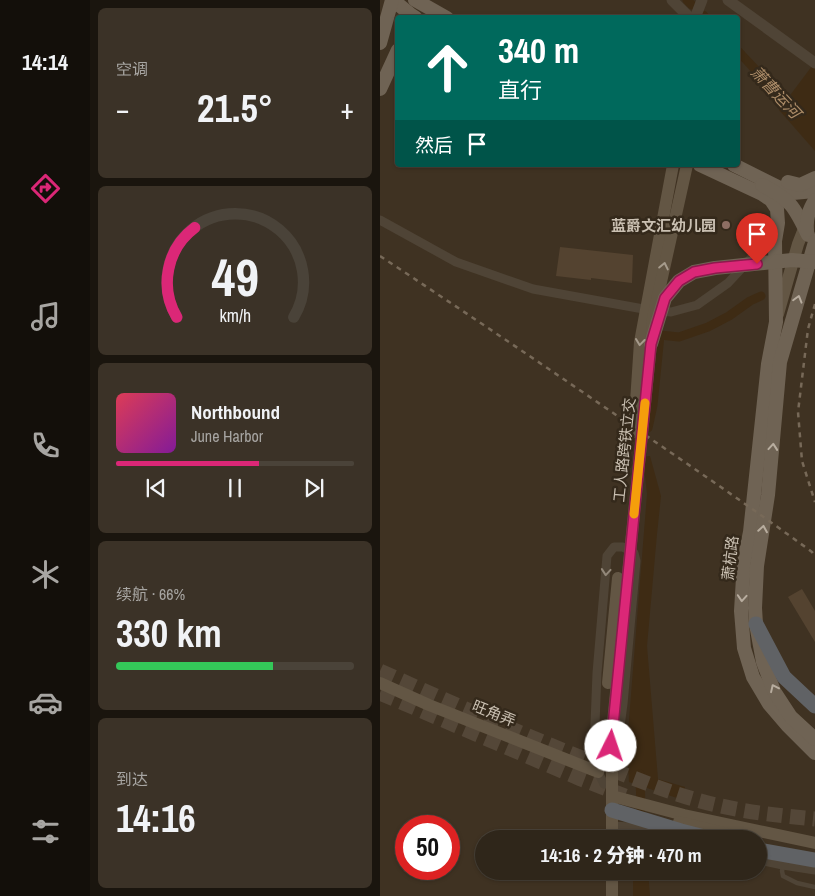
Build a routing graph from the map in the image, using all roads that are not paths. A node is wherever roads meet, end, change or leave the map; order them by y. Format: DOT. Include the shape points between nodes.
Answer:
graph roads {
  1 [pos="392,0"];
  2 [pos="417,0"];
  3 [pos="672,0"];
  4 [pos="702,0"];
  5 [pos="728,0"];
  6 [pos="411,15"];
  7 [pos="412,15"];
  8 [pos="442,15"];
  9 [pos="687,15"];
  10 [pos="695,15"];
  11 [pos="380,43"];
  12 [pos="395,57"];
  13 [pos="814,62"];
  14 [pos="380,90"];
  15 [pos="740,159"];
  16 [pos="704,167"];
  17 [pos="725,167"];
  18 [pos="738,167"];
  19 [pos="672,169"];
  20 [pos="686,170"];
  21 [pos="815,178"];
  22 [pos="785,182"];
  23 [pos="815,191"];
  24 [pos="815,196"];
  25 [pos="815,200"];
  26 [pos="380,220"];
  27 [pos="776,237"];
  28 [pos="811,238"];
  29 [pos="815,249"];
  30 [pos="815,262"];
  31 [pos="776,322"];
  32 [pos="651,344"];
  33 [pos="778,345"];
  34 [pos="756,624"];
  35 [pos="380,683"];
  36 [pos="815,706"];
  37 [pos="608,732"];
  38 [pos="815,739"];
  39 [pos="815,753"];
  40 [pos="598,772"];
  41 [pos="608,782"];
  42 [pos="612,803"];
  43 [pos="633,813"];
  44 [pos="680,827"];
  45 [pos="605,830"];
  46 [pos="612,830"];
  47 [pos="615,830"];
  48 [pos="699,830"];
  49 [pos="767,841"];
  50 [pos="815,843"];
  51 [pos="815,849"];
  52 [pos="767,851"];
  53 [pos="815,860"];
  54 [pos="767,861"];
  55 [pos="783,864"];
  56 [pos="815,870"];
  57 [pos="604,880"];
  58 [pos="612,880"];
  59 [pos="815,887"];
  60 [pos="604,896"];
  61 [pos="612,896"];
  1 -- 6 [label="main road"];
  1 -- 11 [label="main road"];
  2 -- 7 [label="main road"];
  2 -- 8 [label="main road"];
  3 -- 9 [label="street"];
  4 -- 10 [label="street"];
  5 -- 13 [label="street"];
  12 -- 14 [label="main road"];
  15 -- 22 [label="main road"];
  16 -- 27 [label="main road" via="771,200 777,209"];
  17 -- 28 [label="main road" via="778,193 791,203"];
  18 -- 23 [label="main road" via="793,193"];
  19 -- 37 [label="main road, 工人路跨铁立交, one-way" via="640,342 611,650"];
  32 -- 20 [label="main road, 工人路跨铁立交, one-way" via="653,318"];
  21 -- 22 [label="main road" via="800,184"];
  22 -- 24 [label="main road"];
  25 -- 28 [label="main road" via="806,222"];
  25 -- 31 [label="main road" via="798,244"];
  26 -- 27 [label="street" via="456,262 533,289 671,312 697,305 728,283"];
  27 -- 31 [label="main road"];
  28 -- 29 [label="main road"];
  33 -- 28 [label="main road, one-way"];
  30 -- 32 [label="main road" via="792,260 694,272 679,281 665,298"];
  31 -- 33 [label="main road"];
  32 -- 37 [label="main road, 工人路跨铁立交"];
  34 -- 33 [label="main road, 萧杭路, one-way" via="757,566 768,495 780,362"];
  33 -- 39 [label="main road, 萧杭路, one-way" via="744,561 741,611 744,648 754,677 769,704"];
  34 -- 36 [label="highway" via="784,677"];
  38 -- 34 [label="main road, 萧杭路, one-way" via="791,717 774,690 763,662"];
  35 -- 40 [label="main road, 旺角弄"];
  37 -- 41 [label="main road"];
  40 -- 41 [label="street"];
  41 -- 40 [label="street, one-way" via="623,704 636,561 634,553 623,547 614,547 607,556 597,673 595,724"];
  41 -- 42 [label="main road"];
  41 -- 45 [label="main road"];
  42 -- 43 [label="highway"];
  42 -- 46 [label="main road"];
  43 -- 44 [label="highway"];
  43 -- 47 [label="street"];
  44 -- 48 [label="main road"];
  44 -- 50 [label="main road"];
  49 -- 51 [label="main road"];
  52 -- 53 [label="highway"];
  54 -- 55 [label="street"];
  55 -- 56 [label="street"];
  55 -- 59 [label="lane" via="783,876"];
  57 -- 60 [label="main road"];
  58 -- 61 [label="main road"];
}
